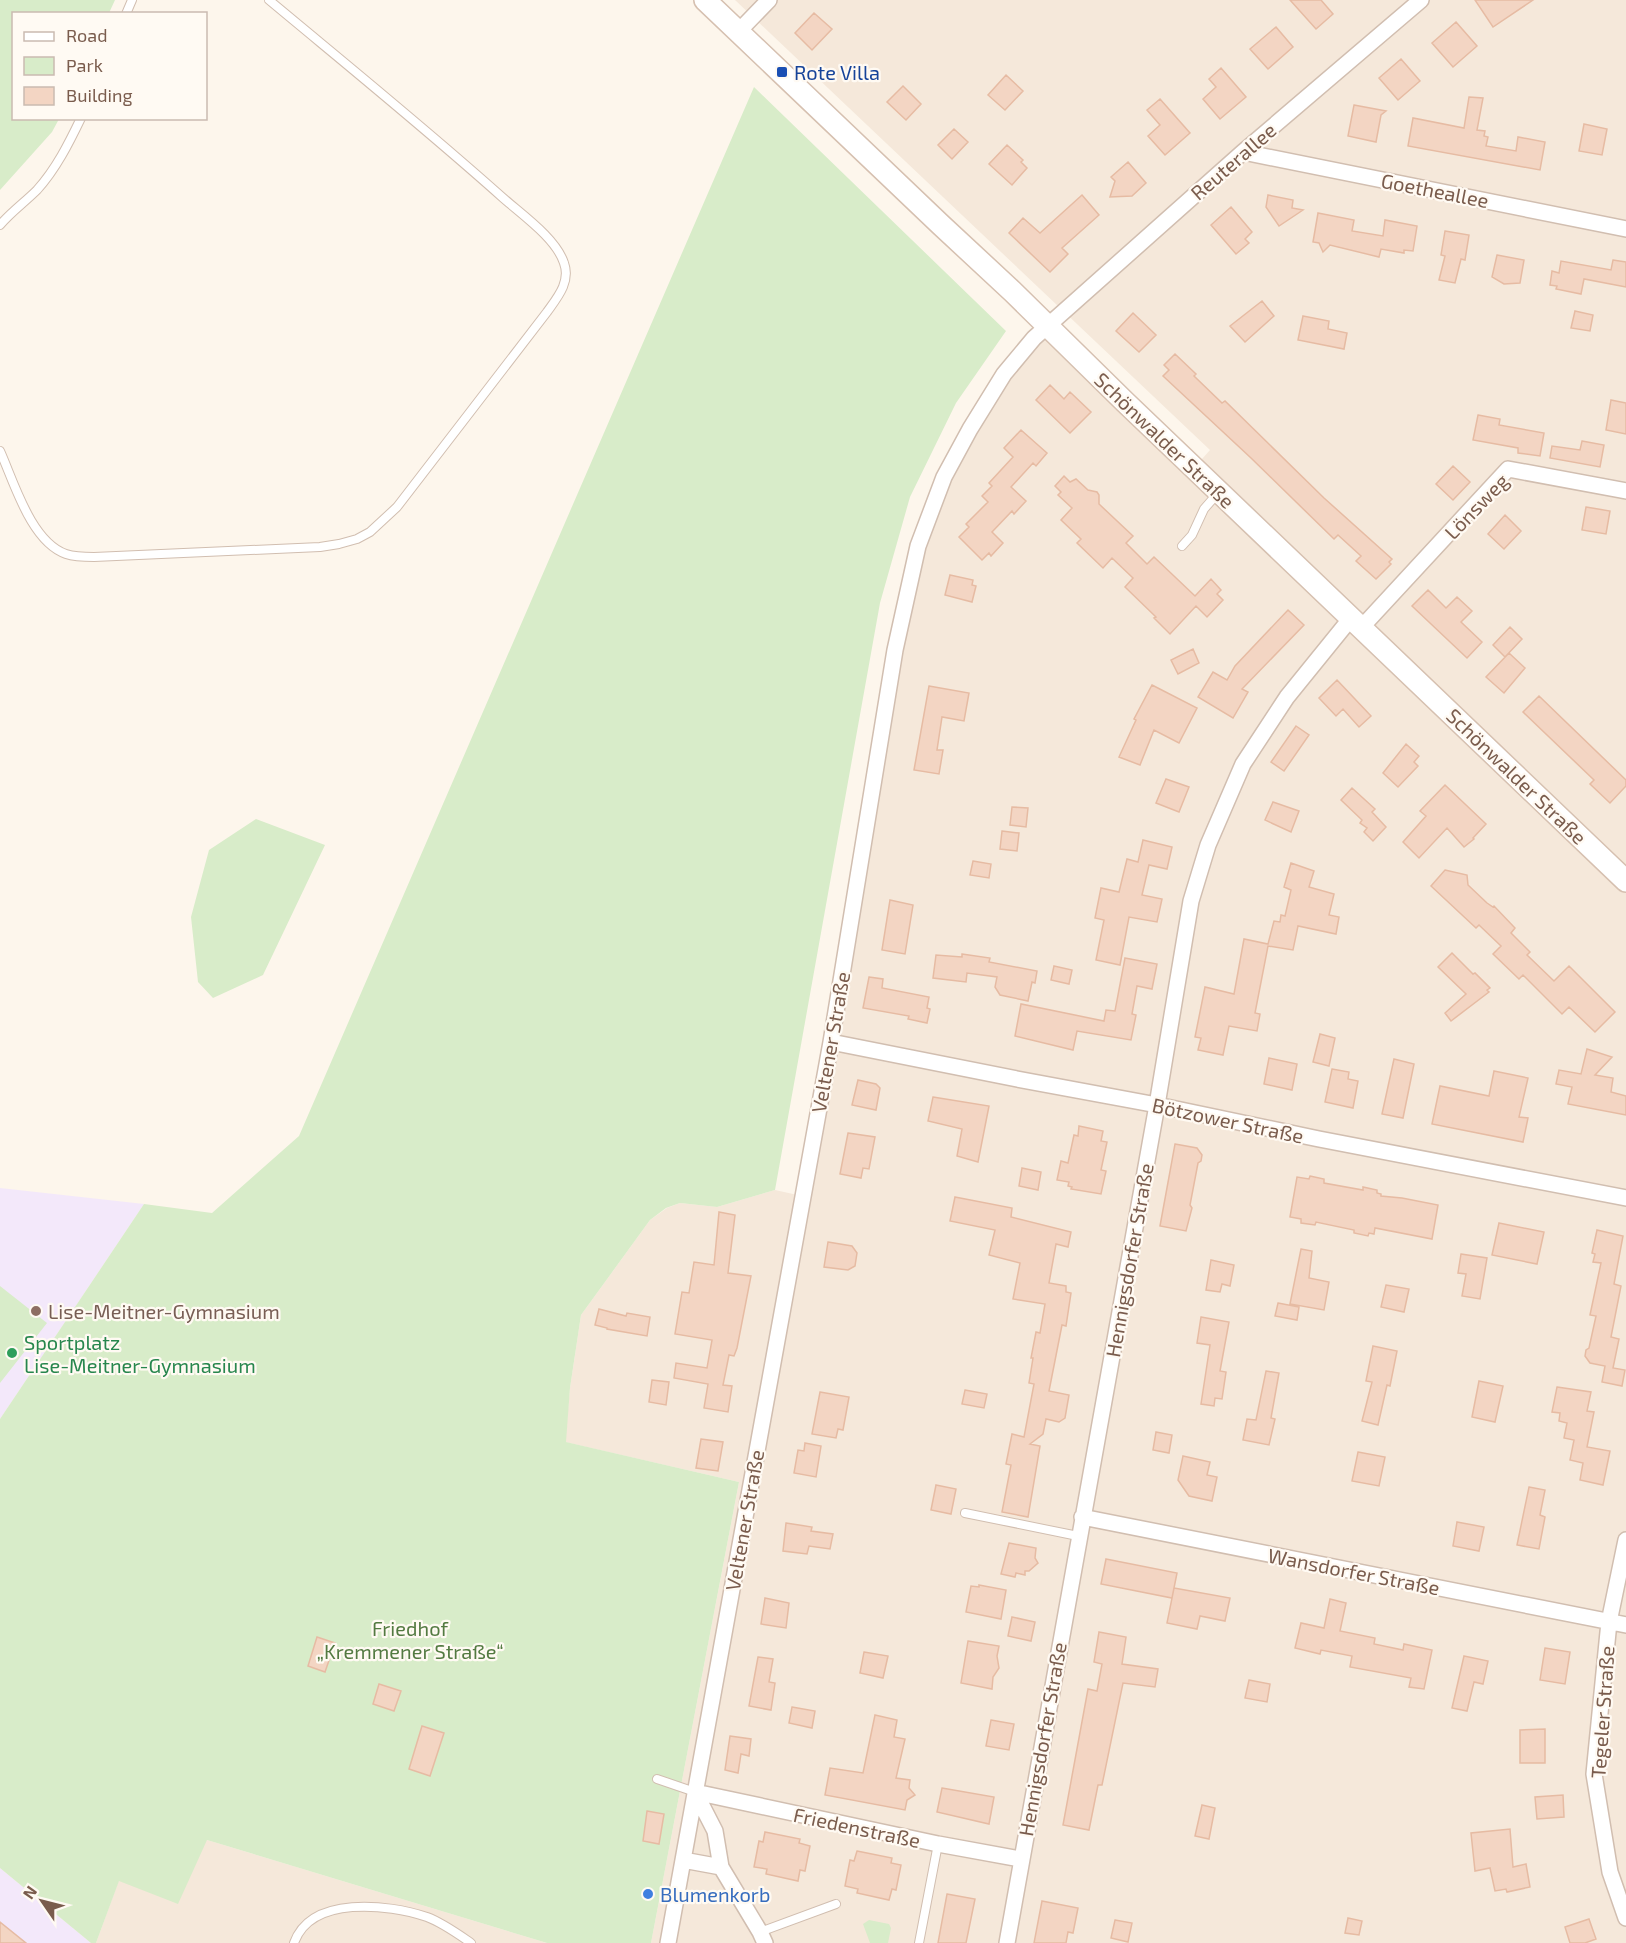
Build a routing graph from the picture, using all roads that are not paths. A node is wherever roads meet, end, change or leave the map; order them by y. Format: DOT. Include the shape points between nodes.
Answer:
graph roads {
  1 [pos="269,0"];
  2 [pos="705,0"];
  3 [pos="769,0"];
  4 [pos="1421,0"];
  5 [pos="739,31"];
  6 [pos="80,120"];
  7 [pos="1243,152"];
  8 [pos="0,225"];
  9 [pos="1626,229"];
  10 [pos="1047,325"];
  11 [pos="0,451"];
  12 [pos="1626,491"];
  13 [pos="1219,492"];
  14 [pos="1182,546"];
  15 [pos="1356,623"];
  16 [pos="1626,880"];
  17 [pos="831,1042"];
  18 [pos="1157,1105"];
  19 [pos="1626,1198"];
  20 [pos="965,1513"];
  21 [pos="1082,1517"];
  22 [pos="1078,1536"];
  23 [pos="1626,1540"];
  24 [pos="1610,1622"];
  25 [pos="1626,1625"];
  26 [pos="657,1779"];
  27 [pos="695,1792"];
  28 [pos="938,1844"];
  29 [pos="1020,1859"];
  30 [pos="683,1860"];
  31 [pos="721,1867"];
  32 [pos="836,1905"];
  33 [pos="1626,1918"];
  34 [pos="763,1938"];
  35 [pos="294,1943"];
  36 [pos="471,1943"];
  37 [pos="668,1943"];
  38 [pos="919,1943"];
  39 [pos="1006,1943"];
  1 -- 11 [label="lane" via="544,234 565,264 562,290 397,507 357,539 296,548 94,557 65,554 33,525"];
  2 -- 5 [label="main road, Schönwalder Straße"];
  3 -- 5 [label="street"];
  4 -- 7 [label="street, Reuterallee"];
  5 -- 10 [label="main road, Schönwalder Straße"];
  6 -- 8 [label="lane" via="37,189"];
  7 -- 9 [label="street, Goetheallee"];
  7 -- 10 [label="street, Reuterallee"];
  10 -- 13 [label="main road, Schönwalder Straße"];
  10 -- 17 [label="street, Veltener Straße" via="1004,374 970,429 944,477 918,546 895,650"];
  12 -- 15 [label="street, Lönsweg" via="1508,469"];
  13 -- 14 [label="lane"];
  13 -- 15 [label="main road, Schönwalder Straße"];
  15 -- 16 [label="main road, Schönwalder Straße"];
  15 -- 18 [label="street, Hennigsdorfer Straße" via="1287,697 1243,764 1208,844 1191,901"];
  17 -- 18 [label="street, Bötzower Straße"];
  17 -- 27 [label="street, Veltener Straße"];
  18 -- 19 [label="street, Bötzower Straße"];
  18 -- 21 [label="street, Hennigsdorfer Straße"];
  20 -- 22 [label="lane"];
  21 -- 22 [label="street, Hennigsdorfer Straße"];
  21 -- 24 [label="street, Wansdorfer Straße"];
  22 -- 29 [label="street, Hennigsdorfer Straße"];
  23 -- 24 [label="street, Tegeler Straße"];
  24 -- 25 [label="street, Wansdorfer Straße"];
  24 -- 33 [label="street, Tegeler Straße" via="1594,1774 1610,1872"];
  26 -- 27 [label="lane"];
  27 -- 28 [label="street, Friedenstraße"];
  27 -- 30 [label="street, Veltener Straße"];
  27 -- 31 [label="street" via="715,1832"];
  28 -- 29 [label="street, Friedenstraße"];
  28 -- 38 [label="lane"];
  29 -- 39 [label="street, Hennigsdorfer Straße"];
  30 -- 31 [label="street"];
  30 -- 37 [label="street, Veltener Straße"];
  31 -- 34 [label="street"];
  32 -- 34 [label="lane"];
  35 -- 36 [label="lane" via="304,1924 324,1911 348,1908 378,1908 428,1918"];
}
